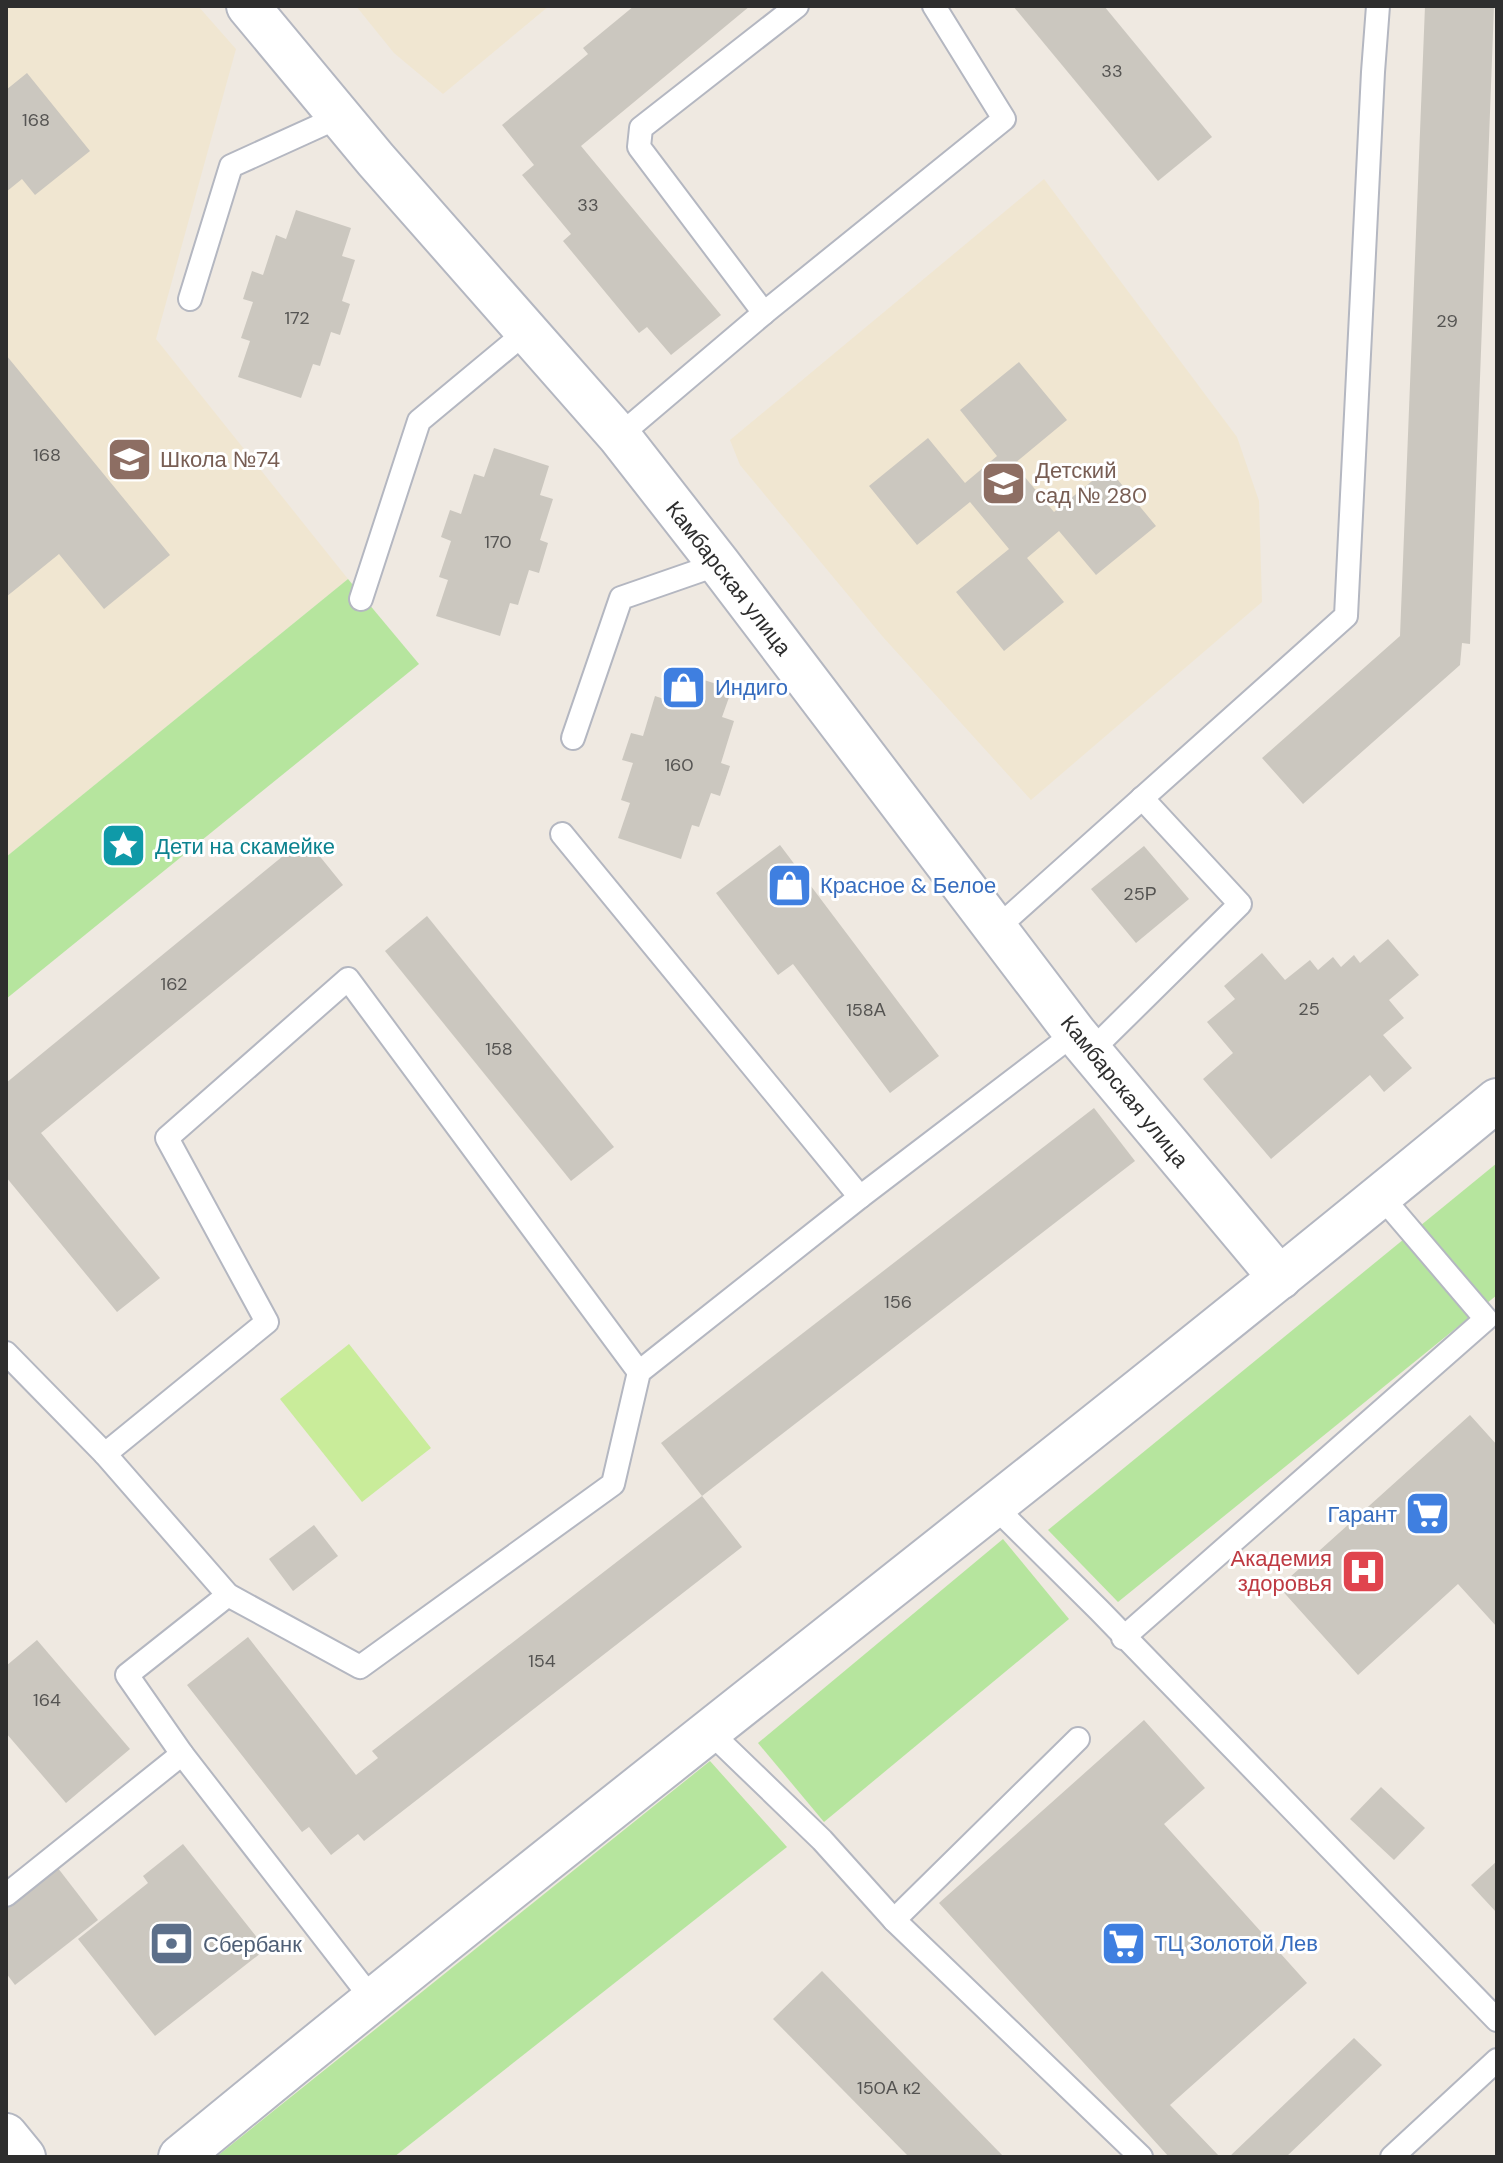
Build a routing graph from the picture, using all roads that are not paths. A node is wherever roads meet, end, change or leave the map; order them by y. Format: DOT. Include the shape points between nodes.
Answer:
graph roads {
  1 [pos="248,6"];
  2 [pos="797,6"];
  3 [pos="934,6"];
  4 [pos="1378,6"];
  5 [pos="339,117"];
  6 [pos="190,299"];
  7 [pos="764,313"];
  8 [pos="526,332"];
  9 [pos="619,436"];
  10 [pos="719,564"];
  11 [pos="361,599"];
  12 [pos="573,738"];
  13 [pos="1142,798"];
  14 [pos="562,834"];
  15 [pos="996,929"];
  16 [pos="1083,1042"];
  17 [pos="1497,1100"];
  18 [pos="1381,1196"];
  19 [pos="860,1197"];
  20 [pos="1280,1278"];
  21 [pos="6,1353"];
  22 [pos="639,1372"];
  23 [pos="105,1454"];
  24 [pos="994,1506"];
  25 [pos="228,1595"];
  26 [pos="1123,1638"];
  27 [pos="709,1731"];
  28 [pos="1078,1739"];
  29 [pos="182,1754"];
  30 [pos="6,1895"];
  31 [pos="894,1920"];
  32 [pos="372,1999"];
  33 [pos="1497,2020"];
  34 [pos="1497,2060"];
  35 [pos="6,2135"];
  36 [pos="24,2157"];
  37 [pos="180,2157"];
  38 [pos="1141,2157"];
  39 [pos="1392,2157"];
  1 -- 5 [label="street, Камбарская улица"];
  2 -- 7 [label="lane" via="641,128 639,147"];
  3 -- 7 [label="lane" via="1004,119"];
  4 -- 13 [label="lane" via="1346,616"];
  5 -- 6 [label="lane" via="231,166"];
  5 -- 8 [label="street, Камбарская улица"];
  7 -- 9 [label="lane"];
  8 -- 9 [label="street, Камбарская улица"];
  8 -- 11 [label="lane" via="419,421"];
  9 -- 10 [label="street, Камбарская улица"];
  10 -- 12 [label="lane" via="621,598"];
  10 -- 15 [label="street, Камбарская улица"];
  13 -- 15 [label="lane"];
  13 -- 16 [label="lane" via="1240,904"];
  14 -- 19 [label="lane"];
  15 -- 16 [label="street, Камбарская улица"];
  16 -- 19 [label="lane"];
  16 -- 20 [label="street, Камбарская улица"];
  17 -- 18 [label="street"];
  18 -- 20 [label="street"];
  18 -- 26 [label="lane" via="1486,1319"];
  19 -- 22 [label="lane"];
  20 -- 24 [label="street"];
  21 -- 23 [label="lane"];
  22 -- 23 [label="lane" via="348,979 167,1138 267,1322"];
  22 -- 25 [label="lane" via="613,1484 360,1667"];
  23 -- 25 [label="lane"];
  24 -- 26 [label="lane"];
  24 -- 27 [label="street"];
  25 -- 29 [label="lane" via="127,1675"];
  26 -- 33 [label="lane"];
  27 -- 31 [label="lane" via="822,1840"];
  27 -- 32 [label="street"];
  28 -- 31 [label="lane"];
  29 -- 30 [label="lane"];
  29 -- 32 [label="lane"];
  31 -- 38 [label="lane"];
  32 -- 37 [label="street"];
  34 -- 39 [label="lane"];
  35 -- 36 [label="street"];
}
